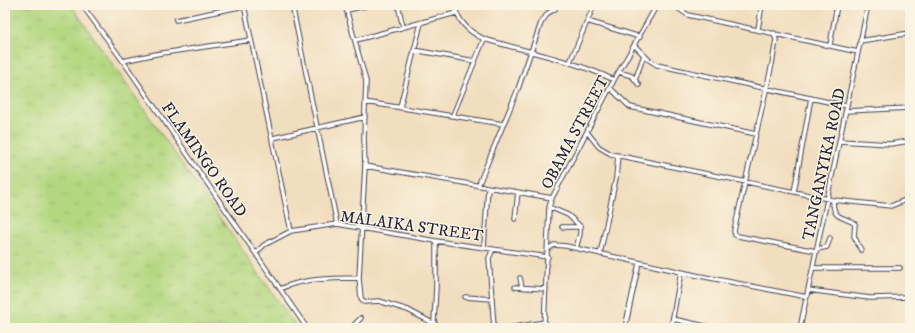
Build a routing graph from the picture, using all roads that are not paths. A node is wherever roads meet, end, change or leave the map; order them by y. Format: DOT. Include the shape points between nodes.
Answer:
graph roads {
  1 [pos="82,5"];
  2 [pos="292,5"];
  3 [pos="346,5"];
  4 [pos="370,5"];
  5 [pos="398,5"];
  6 [pos="454,5"];
  7 [pos="556,5"];
  8 [pos="594,5"];
  9 [pos="657,5"];
  10 [pos="672,5"];
  11 [pos="762,5"];
  12 [pos="837,5"];
  13 [pos="868,5"];
  14 [pos="244,6"];
  15 [pos="347,10"];
  16 [pos="456,14"];
  17 [pos="176,20"];
  18 [pos="587,21"];
  19 [pos="421,23"];
  20 [pos="403,27"];
  21 [pos="758,29"];
  22 [pos="774,33"];
  23 [pos="910,33"];
  24 [pos="640,36"];
  25 [pos="484,39"];
  26 [pos="251,40"];
  27 [pos="356,40"];
  28 [pos="860,41"];
  29 [pos="830,45"];
  30 [pos="635,46"];
  31 [pos="414,50"];
  32 [pos="531,52"];
  33 [pos="858,52"];
  34 [pos="644,55"];
  35 [pos="123,61"];
  36 [pos="475,61"];
  37 [pos="570,62"];
  38 [pos="619,72"];
  39 [pos="614,80"];
  40 [pos="635,80"];
  41 [pos="639,85"];
  42 [pos="610,88"];
  43 [pos="767,89"];
  44 [pos="810,98"];
  45 [pos="365,102"];
  46 [pos="847,106"];
  47 [pos="400,107"];
  48 [pos="910,108"];
  49 [pos="846,111"];
  50 [pos="453,115"];
  51 [pos="365,117"];
  52 [pos="503,124"];
  53 [pos="318,128"];
  54 [pos="588,132"];
  55 [pos="756,134"];
  56 [pos="273,138"];
  57 [pos="839,141"];
  58 [pos="910,141"];
  59 [pos="618,156"];
  60 [pos="365,166"];
  61 [pos="745,181"];
  62 [pos="478,186"];
  63 [pos="488,188"];
  64 [pos="518,192"];
  65 [pos="794,192"];
  66 [pos="552,198"];
  67 [pos="910,198"];
  68 [pos="827,199"];
  69 [pos="833,200"];
  70 [pos="550,207"];
  71 [pos="515,219"];
  72 [pos="337,224"];
  73 [pos="362,227"];
  74 [pos="562,227"];
  75 [pos="581,227"];
  76 [pos="291,231"];
  77 [pos="830,238"];
  78 [pos="548,240"];
  79 [pos="436,241"];
  80 [pos="554,245"];
  81 [pos="486,247"];
  82 [pos="576,248"];
  83 [pos="493,249"];
  84 [pos="548,249"];
  85 [pos="816,250"];
  86 [pos="861,250"];
  87 [pos="256,253"];
  88 [pos="490,254"];
  89 [pos="600,254"];
  90 [pos="548,257"];
  91 [pos="639,263"];
  92 [pos="812,268"];
  93 [pos="900,268"];
  94 [pos="681,272"];
  95 [pos="360,278"];
  96 [pos="520,278"];
  97 [pos="515,287"];
  98 [pos="522,287"];
  99 [pos="280,289"];
  100 [pos="546,289"];
  101 [pos="808,290"];
  102 [pos="466,297"];
  103 [pos="910,297"];
  104 [pos="807,298"];
  105 [pos="492,299"];
  106 [pos="361,318"];
  107 [pos="673,319"];
  108 [pos="434,322"];
  109 [pos="545,322"];
  110 [pos="307,328"];
  111 [pos="351,328"];
  112 [pos="442,328"];
  113 [pos="494,328"];
  114 [pos="508,328"];
  115 [pos="544,328"];
  116 [pos="625,328"];
  117 [pos="671,328"];
  118 [pos="714,328"];
  119 [pos="800,328"];
  1 -- 35 [label="street, FLAMINGO ROAD"];
  2 -- 53 [label="street"];
  3 -- 15 [label="street"];
  4 -- 15 [label="street"];
  5 -- 20 [label="street"];
  6 -- 16 [label="street"];
  7 -- 32 [label="street" via="541,23"];
  8 -- 18 [label="street"];
  9 -- 24 [label="street, OBAMA STREET"];
  10 -- 21 [label="street" via="688,15"];
  11 -- 21 [label="street"];
  12 -- 29 [label="street"];
  13 -- 28 [label="street, TANGANYIKA ROAD"];
  14 -- 17 [label="street"];
  14 -- 26 [label="street"];
  15 -- 27 [label="street"];
  16 -- 19 [label="street"];
  16 -- 25 [label="street" via="467,29"];
  18 -- 24 [label="street"];
  18 -- 37 [label="street"];
  19 -- 20 [label="street"];
  19 -- 31 [label="street"];
  20 -- 27 [label="street"];
  21 -- 22 [label="street"];
  22 -- 29 [label="street"];
  22 -- 43 [label="street" via="776,40"];
  23 -- 28 [label="street"];
  24 -- 30 [label="street, OBAMA STREET"];
  25 -- 32 [label="street"];
  25 -- 36 [label="street"];
  26 -- 35 [label="street"];
  26 -- 56 [label="street"];
  27 -- 45 [label="street" via="366,81"];
  28 -- 33 [label="street, TANGANYIKA ROAD"];
  29 -- 33 [label="street"];
  30 -- 34 [label="street"];
  30 -- 38 [label="street, OBAMA STREET"];
  31 -- 36 [label="street"];
  31 -- 47 [label="street"];
  32 -- 37 [label="street"];
  32 -- 52 [label="street"];
  33 -- 46 [label="street, TANGANYIKA ROAD"];
  34 -- 40 [label="street"];
  34 -- 43 [label="street" via="657,65"];
  35 -- 87 [label="street, FLAMINGO ROAD"];
  36 -- 50 [label="street"];
  37 -- 39 [label="street" via="595,70"];
  38 -- 39 [label="street, OBAMA STREET"];
  38 -- 40 [label="street"];
  39 -- 42 [label="street, OBAMA STREET"];
  40 -- 41 [label="street"];
  42 -- 54 [label="street, OBAMA STREET"];
  42 -- 55 [label="street" via="630,107"];
  43 -- 44 [label="street"];
  43 -- 55 [label="street"];
  44 -- 46 [label="street"];
  44 -- 65 [label="street"];
  45 -- 47 [label="street"];
  45 -- 51 [label="street"];
  46 -- 49 [label="street, TANGANYIKA ROAD"];
  47 -- 50 [label="street"];
  48 -- 49 [label="street"];
  49 -- 57 [label="street, TANGANYIKA ROAD"];
  50 -- 52 [label="street"];
  51 -- 53 [label="street"];
  51 -- 60 [label="street"];
  52 -- 62 [label="street"];
  53 -- 56 [label="street"];
  53 -- 72 [label="street"];
  54 -- 59 [label="street" via="605,152"];
  54 -- 66 [label="street, OBAMA STREET"];
  55 -- 61 [label="street"];
  56 -- 76 [label="street"];
  57 -- 58 [label="street" via="890,144"];
  57 -- 68 [label="street, TANGANYIKA ROAD"];
  59 -- 61 [label="street"];
  59 -- 89 [label="street" via="616,178"];
  60 -- 62 [label="street"];
  60 -- 73 [label="street"];
  61 -- 65 [label="street"];
  61 -- 85 [label="street" via="735,235"];
  62 -- 63 [label="street"];
  63 -- 64 [label="street"];
  63 -- 81 [label="street"];
  64 -- 66 [label="street"];
  64 -- 71 [label="street"];
  65 -- 68 [label="street"];
  66 -- 70 [label="street, OBAMA STREET"];
  67 -- 69 [label="street" via="891,206"];
  68 -- 69 [label="street"];
  68 -- 85 [label="street, TANGANYIKA ROAD"];
  69 -- 86 [label="street" via="833,209 838,216 856,224 854,236"];
  70 -- 75 [label="street" via="568,215"];
  70 -- 78 [label="street, OBAMA STREET"];
  72 -- 73 [label="street, MALAIKA STREET"];
  72 -- 76 [label="street, MALAIKA STREET"];
  73 -- 79 [label="street, MALAIKA STREET"];
  73 -- 95 [label="street"];
  74 -- 75 [label="street"];
  75 -- 82 [label="street"];
  76 -- 87 [label="street, MALAIKA STREET" via="264,245"];
  77 -- 85 [label="street" via="827,247"];
  78 -- 80 [label="street"];
  78 -- 84 [label="street, OBAMA STREET"];
  79 -- 81 [label="street, MALAIKA STREET"];
  79 -- 108 [label="street"];
  80 -- 82 [label="street"];
  80 -- 84 [label="street"];
  81 -- 83 [label="street, MALAIKA STREET"];
  81 -- 88 [label="street"];
  82 -- 89 [label="street"];
  83 -- 88 [label="street"];
  83 -- 90 [label="street, MALAIKA STREET"];
  84 -- 90 [label="street, OBAMA STREET"];
  85 -- 92 [label="street, TANGANYIKA ROAD"];
  87 -- 99 [label="street, FLAMINGO ROAD"];
  88 -- 105 [label="street"];
  89 -- 91 [label="street"];
  90 -- 100 [label="street, OBAMA STREET"];
  91 -- 94 [label="street"];
  91 -- 116 [label="street"];
  92 -- 93 [label="street"];
  92 -- 101 [label="street, TANGANYIKA ROAD"];
  94 -- 104 [label="street"];
  94 -- 107 [label="street"];
  95 -- 99 [label="street" via="300,281"];
  95 -- 108 [label="street" via="361,298 364,302 379,301 391,304"];
  96 -- 98 [label="street"];
  97 -- 98 [label="street"];
  98 -- 100 [label="street"];
  99 -- 110 [label="street, FLAMINGO ROAD"];
  100 -- 109 [label="street, OBAMA STREET"];
  101 -- 103 [label="street" via="870,298"];
  101 -- 104 [label="street, TANGANYIKA ROAD"];
  102 -- 105 [label="street"];
  104 -- 119 [label="street, TANGANYIKA ROAD"];
  105 -- 113 [label="street"];
  106 -- 111 [label="street"];
  107 -- 117 [label="street"];
  107 -- 118 [label="street"];
  108 -- 112 [label="street"];
  109 -- 114 [label="street"];
  109 -- 115 [label="street, OBAMA STREET"];
}
